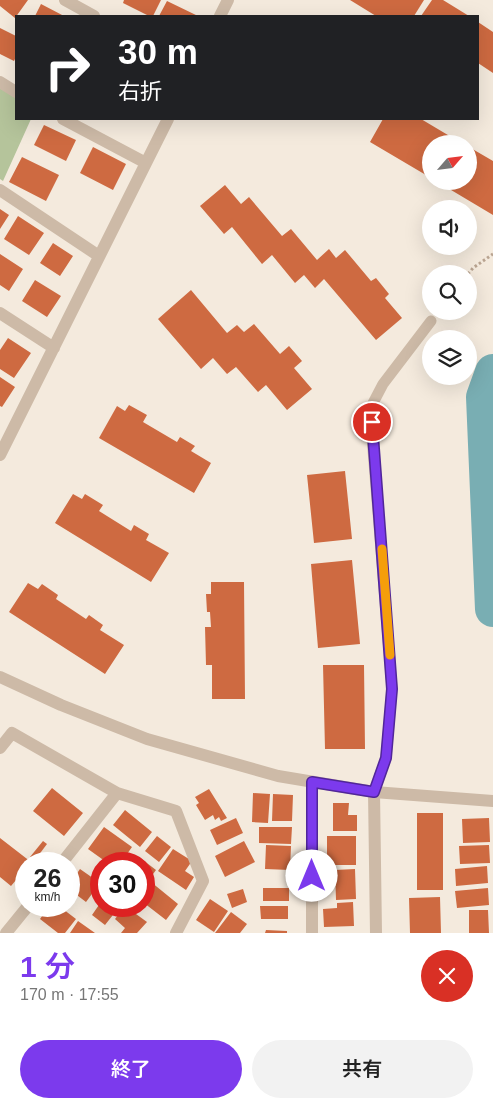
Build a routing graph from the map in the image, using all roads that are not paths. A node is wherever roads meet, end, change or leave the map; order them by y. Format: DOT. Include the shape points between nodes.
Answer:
graph roads {
  1 [pos="64,0"];
  2 [pos="228,0"];
  3 [pos="92,15"];
  4 [pos="220,15"];
  5 [pos="0,82"];
  6 [pos="15,91"];
  7 [pos="65,120"];
  8 [pos="168,120"];
  9 [pos="146,163"];
  10 [pos="0,190"];
  11 [pos="100,256"];
  12 [pos="0,313"];
  13 [pos="431,321"];
  14 [pos="54,348"];
  15 [pos="4,437"];
  16 [pos="0,455"];
  17 [pos="0,677"];
  18 [pos="0,748"];
  19 [pos="312,782"];
  20 [pos="374,792"];
  21 [pos="118,793"];
  22 [pos="489,801"];
  23 [pos="71,852"];
  24 [pos="19,917"];
  25 [pos="6,933"];
  26 [pos="176,933"];
  27 [pos="312,933"];
  28 [pos="376,933"];
  1 -- 3 [label="street"];
  2 -- 4 [label="street"];
  5 -- 6 [label="street"];
  7 -- 9 [label="street"];
  8 -- 9 [label="street"];
  9 -- 11 [label="street"];
  10 -- 11 [label="street"];
  11 -- 14 [label="street"];
  12 -- 14 [label="street"];
  13 -- 20 [label="lane" via="383,384 372,406 392,689 386,758"];
  14 -- 15 [label="street"];
  15 -- 16 [label="street"];
  17 -- 19 [label="street" via="147,739 278,776"];
  18 -- 21 [label="street" via="12,733"];
  19 -- 20 [label="street"];
  19 -- 27 [label="street"];
  20 -- 22 [label="street"];
  20 -- 28 [label="street"];
  21 -- 23 [label="street"];
  21 -- 26 [label="street" via="176,811 203,881"];
  24 -- 25 [label="street"];
}
